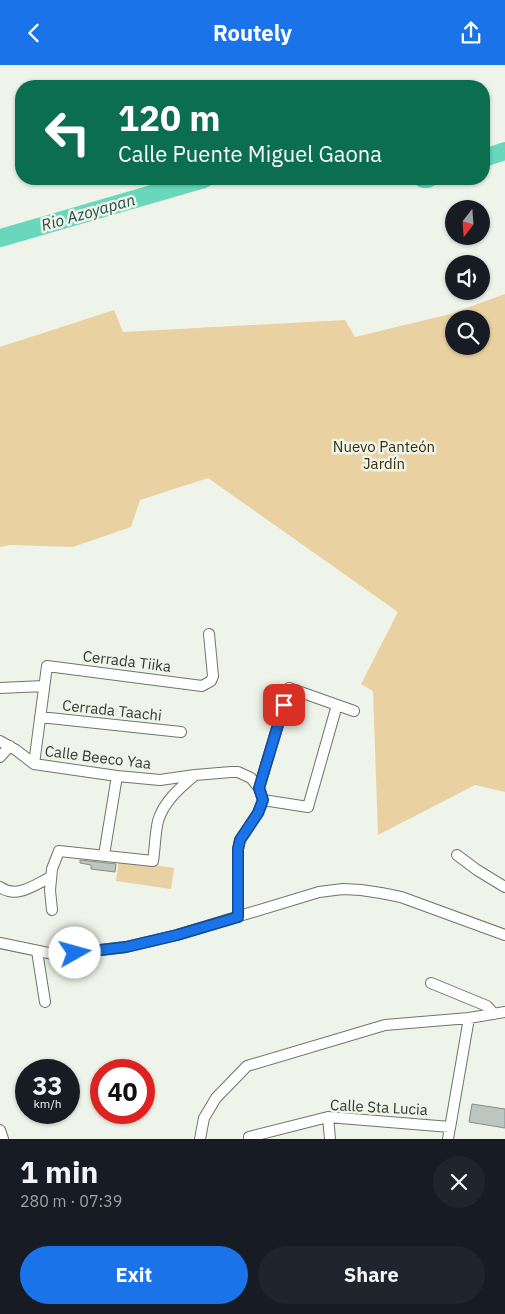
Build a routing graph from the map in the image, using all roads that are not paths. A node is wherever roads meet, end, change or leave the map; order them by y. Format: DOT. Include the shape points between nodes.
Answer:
graph roads {
  1 [pos="209,634"];
  2 [pos="44,686"];
  3 [pos="0,688"];
  4 [pos="338,705"];
  5 [pos="354,711"];
  6 [pos="40,717"];
  7 [pos="181,732"];
  8 [pos="0,741"];
  9 [pos="10,746"];
  10 [pos="0,757"];
  11 [pos="34,764"];
  12 [pos="195,775"];
  13 [pos="117,776"];
  14 [pos="259,788"];
  15 [pos="263,800"];
  16 [pos="104,855"];
  17 [pos="457,855"];
  18 [pos="51,877"];
  19 [pos="0,887"];
  20 [pos="505,887"];
  21 [pos="52,910"];
  22 [pos="238,917"];
  23 [pos="505,935"];
  24 [pos="0,943"];
  25 [pos="37,951"];
  26 [pos="431,983"];
  27 [pos="45,1002"];
  28 [pos="500,1013"];
  29 [pos="469,1018"];
  30 [pos="328,1117"];
  31 [pos="450,1127"];
  32 [pos="0,1129"];
  33 [pos="249,1138"];
  34 [pos="3,1139"];
  35 [pos="200,1139"];
  36 [pos="330,1139"];
  37 [pos="448,1139"];
  1 -- 2 [label="street, Cerrada Tiika" via="213,675 211,681 202,686 47,666"];
  2 -- 3 [label="street"];
  2 -- 6 [label="street"];
  4 -- 5 [label="street"];
  4 -- 14 [label="street" via="289,688"];
  4 -- 15 [label="street" via="308,807"];
  6 -- 7 [label="street, Cerrada Taachi"];
  6 -- 11 [label="street"];
  8 -- 9 [label="street"];
  9 -- 10 [label="street"];
  9 -- 11 [label="street"];
  11 -- 13 [label="street, Calle Beeco Yaa"];
  12 -- 13 [label="street, Calle Beeco Yaa" via="160,780"];
  12 -- 14 [label="street, Calle Beeco Yaa" via="238,773 251,778"];
  12 -- 16 [label="street" via="162,811 153,861"];
  13 -- 16 [label="street"];
  14 -- 15 [label="street"];
  15 -- 22 [label="street" via="238,849"];
  16 -- 18 [label="street" via="59,851"];
  17 -- 20 [label="street"];
  18 -- 19 [label="street" via="20,892 6,892"];
  18 -- 21 [label="street"];
  22 -- 23 [label="street" via="319,892 362,890 401,897"];
  22 -- 25 [label="street" via="126,947 58,955"];
  24 -- 25 [label="street"];
  25 -- 27 [label="street"];
  26 -- 28 [label="street"];
  28 -- 29 [label="street"];
  29 -- 31 [label="street"];
  29 -- 35 [label="street" via="385,1025 248,1066 216,1098 204,1118"];
  30 -- 31 [label="street, Calle Sta Lucia"];
  30 -- 33 [label="street, Calle Sta Lucia"];
  30 -- 36 [label="street"];
  31 -- 37 [label="street"];
  32 -- 34 [label="street"];
}
